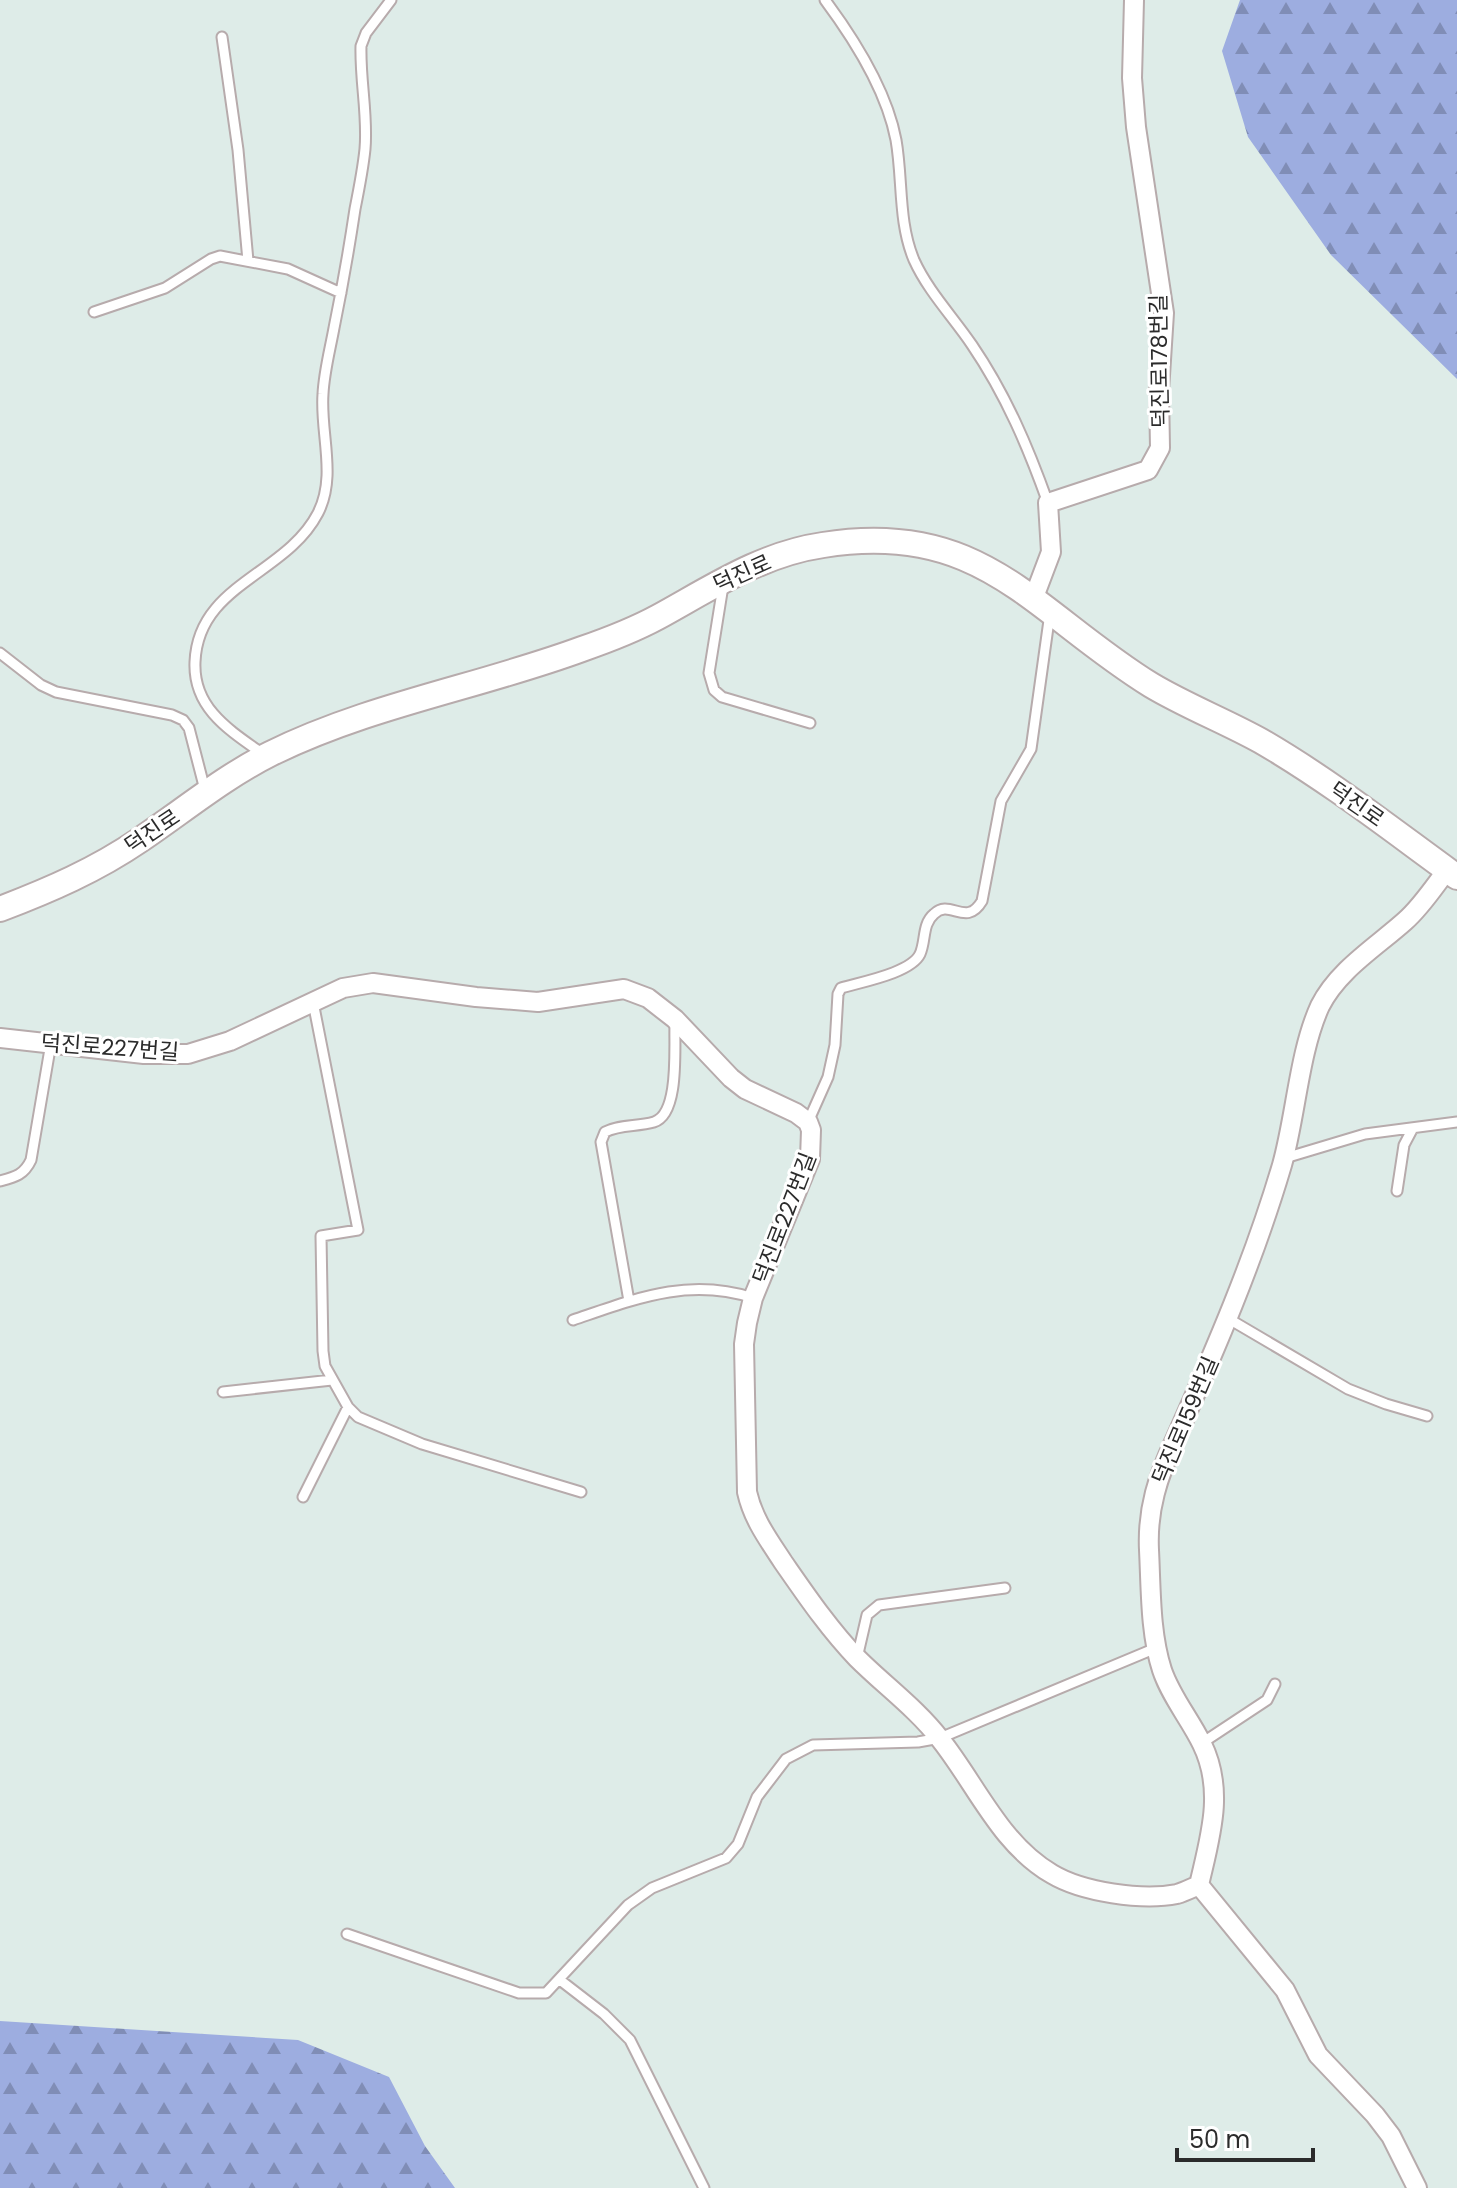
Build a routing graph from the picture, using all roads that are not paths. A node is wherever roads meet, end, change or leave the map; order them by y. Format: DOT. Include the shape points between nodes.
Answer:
graph roads {
  1 [pos="391,0"];
  2 [pos="825,0"];
  3 [pos="1134,0"];
  4 [pos="222,37"];
  5 [pos="248,261"];
  6 [pos="341,293"];
  7 [pos="94,312"];
  8 [pos="1048,503"];
  9 [pos="724,578"];
  10 [pos="1042,603"];
  11 [pos="0,653"];
  12 [pos="810,723"];
  13 [pos="265,756"];
  14 [pos="206,794"];
  15 [pos="1452,874"];
  16 [pos="0,909"];
  17 [pos="313,1002"];
  18 [pos="675,1019"];
  19 [pos="0,1038"];
  20 [pos="51,1043"];
  21 [pos="808,1122"];
  22 [pos="1457,1122"];
  23 [pos="1413,1128"];
  24 [pos="1284,1158"];
  25 [pos="0,1181"];
  26 [pos="1397,1191"];
  27 [pos="753,1298"];
  28 [pos="629,1301"];
  29 [pos="1229,1319"];
  30 [pos="573,1320"];
  31 [pos="332,1380"];
  32 [pos="223,1392"];
  33 [pos="348,1407"];
  34 [pos="1427,1416"];
  35 [pos="581,1492"];
  36 [pos="303,1497"];
  37 [pos="1005,1588"];
  38 [pos="1156,1648"];
  39 [pos="857,1658"];
  40 [pos="1275,1684"];
  41 [pos="940,1738"];
  42 [pos="1202,1743"];
  43 [pos="1199,1885"];
  44 [pos="347,1934"];
  45 [pos="560,1980"];
  46 [pos="704,2188"];
  47 [pos="1417,2188"];
  1 -- 6 [label="lane" via="361,46 365,150"];
  2 -- 8 [label="lane" via="854,42 889,114 906,237 920,272 1010,408"];
  3 -- 8 [label="street, 덕진로178번길" via="1136,127 1164,313 1160,448 1148,470"];
  4 -- 5 [label="lane"];
  5 -- 6 [label="lane" via="288,269"];
  5 -- 7 [label="lane" via="220,256 165,288"];
  6 -- 13 [label="lane" via="323,389 327,477 317,514 278,558 216,604 197,645 195,675 202,702"];
  8 -- 10 [label="street" via="1051,552"];
  9 -- 10 [label="street, 덕진로" via="803,548 878,541 960,555"];
  9 -- 12 [label="lane" via="709,673 714,690 722,697"];
  9 -- 13 [label="street, 덕진로" via="633,629 583,649 356,718"];
  10 -- 15 [label="street, 덕진로" via="1145,681 1297,763"];
  10 -- 21 [label="lane" via="1031,749 1001,801 982,901 967,914 944,908 934,913 920,954 903,969 841,988 828,1077"];
  11 -- 14 [label="lane" via="56,692 183,720"];
  13 -- 14 [label="street, 덕진로"];
  14 -- 16 [label="street, 덕진로" via="101,865"];
  15 -- 24 [label="street, 덕진로159번길" via="1350,967 1321,1006"];
  17 -- 18 [label="street, 덕진로227번길" via="343,988 373,983 538,1002 624,989 648,998"];
  17 -- 20 [label="street, 덕진로227번길" via="230,1041 188,1054"];
  17 -- 31 [label="lane" via="358,1230 321,1236 323,1351"];
  18 -- 21 [label="street, 덕진로227번길" via="745,1089"];
  18 -- 28 [label="lane" via="672,1094 665,1115 612,1128 601,1142"];
  19 -- 20 [label="street, 덕진로227번길"];
  20 -- 25 [label="lane" via="31,1160 26,1170"];
  21 -- 27 [label="street, 덕진로227번길" via="810,1159"];
  22 -- 23 [label="lane"];
  23 -- 24 [label="lane" via="1365,1134"];
  23 -- 26 [label="lane" via="1404,1145"];
  24 -- 29 [label="street, 덕진로159번길"];
  27 -- 28 [label="lane" via="692,1288"];
  27 -- 39 [label="street, 덕진로227번길" via="744,1344 751,1510 823,1620"];
  28 -- 30 [label="lane"];
  29 -- 34 [label="lane" via="1348,1389"];
  29 -- 38 [label="street, 덕진로159번길" via="1152,1501 1148,1523"];
  31 -- 32 [label="lane"];
  31 -- 33 [label="lane"];
  33 -- 35 [label="lane" via="358,1417 422,1444"];
  33 -- 36 [label="lane"];
  37 -- 39 [label="lane" via="879,1605 867,1615"];
  38 -- 41 [label="lane"];
  38 -- 42 [label="street, 덕진로159번길" via="1163,1673"];
  39 -- 41 [label="street, 덕진로227번길"];
  40 -- 42 [label="lane" via="1267,1700"];
  41 -- 43 [label="street, 덕진로227번길" via="996,1821 1050,1873 1067,1882 1130,1895 1176,1894"];
  41 -- 45 [label="lane" via="813,1745 786,1759 757,1797 738,1844 726,1858 652,1888 628,1905"];
  42 -- 43 [label="street, 덕진로159번길" via="1216,1795"];
  43 -- 47 [label="street" via="1285,1990 1318,2055 1391,2136"];
  44 -- 45 [label="lane" via="519,1993 546,1993"];
  45 -- 46 [label="lane" via="630,2040"];
}
